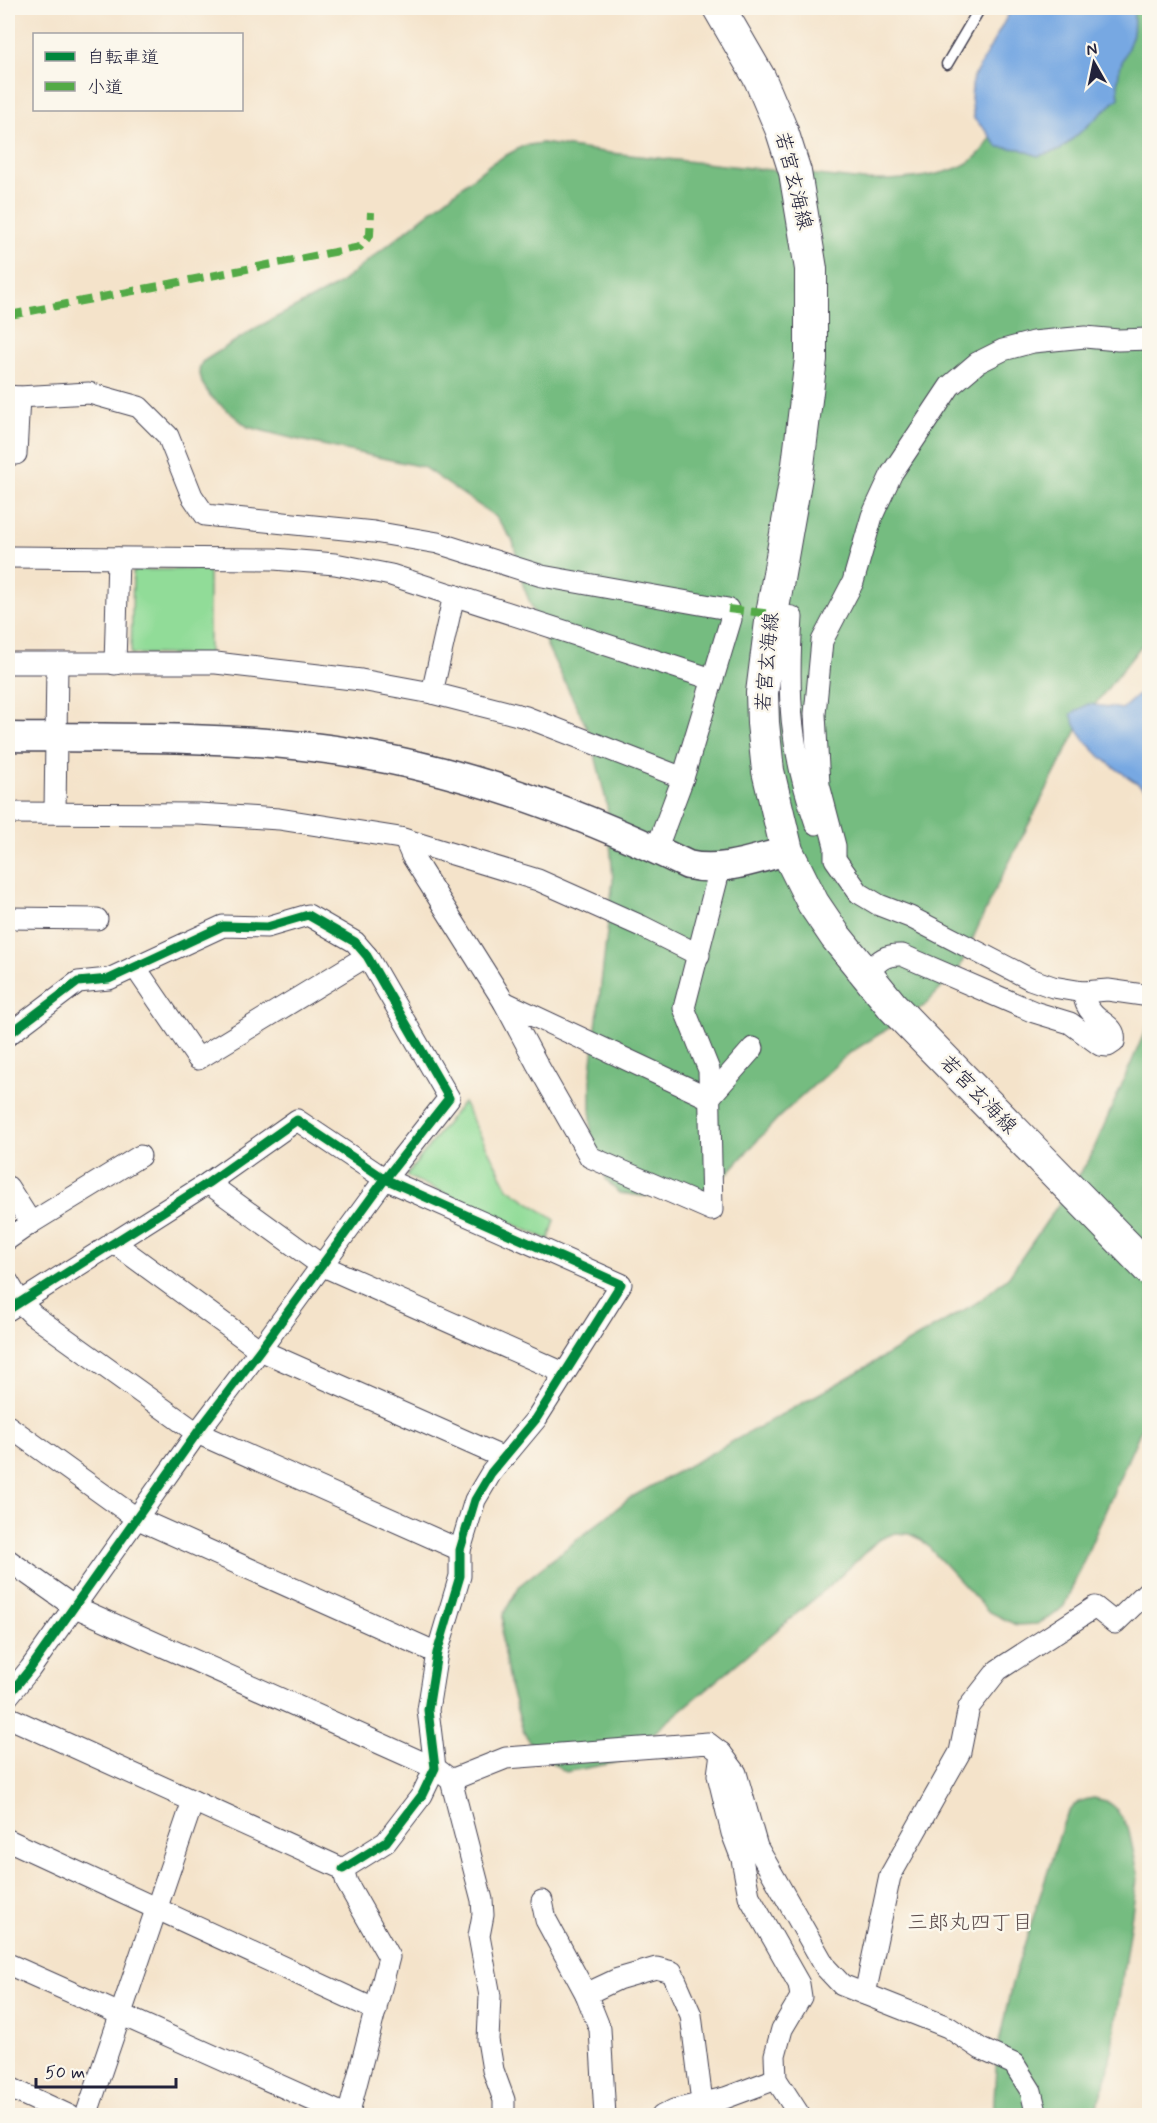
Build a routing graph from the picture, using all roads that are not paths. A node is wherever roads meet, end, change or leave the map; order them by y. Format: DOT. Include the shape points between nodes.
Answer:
graph roads {
  1 [pos="719,8"];
  2 [pos="980,8"];
  3 [pos="947,64"];
  4 [pos="1149,339"];
  5 [pos="13,397"];
  6 [pos="8,453"];
  7 [pos="8,557"];
  8 [pos="118,558"];
  9 [pos="454,595"];
  10 [pos="772,614"];
  11 [pos="8,663"];
  12 [pos="57,664"];
  13 [pos="115,664"];
  14 [pos="712,679"];
  15 [pos="432,693"];
  16 [pos="8,737"];
  17 [pos="55,738"];
  18 [pos="683,778"];
  19 [pos="55,812"];
  20 [pos="8,813"];
  21 [pos="405,840"];
  22 [pos="656,850"];
  23 [pos="787,851"];
  24 [pos="835,859"];
  25 [pos="720,868"];
  26 [pos="8,918"];
  27 [pos="97,919"];
  28 [pos="699,955"];
  29 [pos="367,956"];
  30 [pos="135,967"];
  31 [pos="866,975"];
  32 [pos="1083,992"];
  33 [pos="1149,996"];
  34 [pos="504,1002"];
  35 [pos="8,1035"];
  36 [pos="753,1048"];
  37 [pos="709,1098"];
  38 [pos="140,1156"];
  39 [pos="385,1179"];
  40 [pos="208,1183"];
  41 [pos="8,1187"];
  42 [pos="31,1223"];
  43 [pos="8,1239"];
  44 [pos="113,1242"];
  45 [pos="321,1265"];
  46 [pos="1149,1270"];
  47 [pos="8,1282"];
  48 [pos="14,1306"];
  49 [pos="260,1350"];
  50 [pos="564,1372"];
  51 [pos="8,1426"];
  52 [pos="197,1433"];
  53 [pos="504,1458"];
  54 [pos="136,1518"];
  55 [pos="460,1550"];
  56 [pos="8,1560"];
  57 [pos="1149,1589"];
  58 [pos="74,1606"];
  59 [pos="437,1653"];
  60 [pos="8,1696"];
  61 [pos="8,1717"];
  62 [pos="721,1753"];
  63 [pos="443,1774"];
  64 [pos="193,1801"];
  65 [pos="8,1840"];
  66 [pos="343,1869"];
  67 [pos="542,1901"];
  68 [pos="155,1908"];
  69 [pos="8,1964"];
  70 [pos="586,1994"];
  71 [pos="866,1994"];
  72 [pos="376,2010"];
  73 [pos="120,2014"];
  74 [pos="776,2079"];
  75 [pos="8,2087"];
  76 [pos="702,2102"];
  77 [pos="70,2115"];
  78 [pos="86,2115"];
  79 [pos="348,2115"];
  80 [pos="504,2115"];
  81 [pos="605,2115"];
  82 [pos="662,2115"];
  83 [pos="800,2115"];
  84 [pos="1034,2115"];
  1 -- 10 [label="main road, 若宮玄海線" via="760,79 782,131 795,172 811,269 811,358 798,465"];
  2 -- 3 [label="lane"];
  4 -- 24 [label="street" via="1058,338 1003,350 950,386 892,473 872,516 853,582 822,641 815,743 819,784 836,846"];
  5 -- 6 [label="street" via="16,454"];
  5 -- 14 [label="street" via="89,393 139,407 168,436 192,495 205,515 374,532 438,543 542,576 728,609 731,619"];
  7 -- 8 [label="street"];
  8 -- 9 [label="street" via="274,559 335,564 391,575"];
  8 -- 13 [label="street"];
  9 -- 14 [label="street"];
  9 -- 15 [label="street"];
  10 -- 23 [label="main road, 若宮玄海線" via="764,662 763,723 768,771"];
  10 -- 24 [label="street" via="792,617 788,666 791,728 817,827"];
  11 -- 12 [label="street"];
  12 -- 13 [label="street"];
  12 -- 17 [label="street"];
  13 -- 15 [label="street" via="216,663 303,672"];
  14 -- 18 [label="street"];
  15 -- 18 [label="street" via="525,717"];
  16 -- 17 [label="street"];
  17 -- 19 [label="street"];
  17 -- 22 [label="street" via="212,740 348,753 493,786 570,813"];
  18 -- 22 [label="street"];
  19 -- 20 [label="street"];
  19 -- 21 [label="street" via="267,818"];
  21 -- 28 [label="street" via="538,880"];
  21 -- 34 [label="street"];
  22 -- 25 [label="street" via="688,865"];
  23 -- 25 [label="street"];
  23 -- 31 [label="main road, 若宮玄海線" via="813,903"];
  24 -- 32 [label="street" via="859,893 879,905 910,917 1030,980"];
  25 -- 28 [label="street"];
  26 -- 27 [label="street"];
  28 -- 37 [label="street" via="684,1008 709,1070"];
  29 -- 30 [label="street" via="355,942 308,915 267,927 223,926"];
  29 -- 30 [label="street" via="198,1059"];
  29 -- 39 [label="street" via="449,1098"];
  30 -- 35 [label="street" via="109,979 78,982"];
  31 -- 32 [label="street" via="881,959 902,955 1034,1012 1070,1023 1100,1045 1108,1046 1115,1035 1093,1014"];
  31 -- 46 [label="main road, 若宮玄海線"];
  32 -- 33 [label="street" via="1108,990"];
  34 -- 37 [label="street"];
  34 -- 37 [label="street" via="590,1157 712,1210"];
  36 -- 37 [label="street"];
  38 -- 42 [label="street"];
  39 -- 40 [label="street" via="297,1120"];
  39 -- 45 [label="street"];
  39 -- 50 [label="street" via="621,1284"];
  40 -- 44 [label="street"];
  40 -- 45 [label="street"];
  41 -- 42 [label="street"];
  42 -- 43 [label="street"];
  44 -- 48 [label="street"];
  44 -- 49 [label="street"];
  45 -- 49 [label="street"];
  45 -- 50 [label="street"];
  47 -- 48 [label="street"];
  48 -- 52 [label="street" via="33,1315"];
  49 -- 52 [label="street"];
  49 -- 53 [label="street"];
  50 -- 53 [label="street" via="536,1419"];
  51 -- 54 [label="street"];
  52 -- 54 [label="street"];
  52 -- 55 [label="street"];
  53 -- 55 [label="street" via="475,1500"];
  54 -- 58 [label="street"];
  54 -- 59 [label="street"];
  55 -- 59 [label="street" via="460,1576"];
  56 -- 58 [label="street"];
  57 -- 71 [label="street" via="1115,1623 1095,1607 998,1670 982,1688 969,1707 960,1752 890,1876"];
  58 -- 60 [label="street"];
  58 -- 63 [label="street"];
  59 -- 63 [label="street" via="428,1710"];
  61 -- 64 [label="street"];
  62 -- 63 [label="street" via="708,1743 506,1758"];
  62 -- 71 [label="street" via="736,1773 757,1847 826,1968 843,1985"];
  62 -- 74 [label="street" via="718,1775 749,1896 799,1984 801,1997 782,2029 775,2055"];
  63 -- 66 [label="street" via="386,1842"];
  63 -- 80 [label="street" via="482,1900 479,1936 490,1996 488,2040 504,2100"];
  64 -- 66 [label="street"];
  64 -- 68 [label="street"];
  65 -- 68 [label="street"];
  66 -- 72 [label="street" via="389,1957"];
  67 -- 70 [label="street" via="546,1920"];
  68 -- 72 [label="street"];
  68 -- 73 [label="street"];
  69 -- 73 [label="street"];
  70 -- 76 [label="street" via="656,1968 672,1972 691,2016"];
  70 -- 81 [label="street" via="600,2029"];
  71 -- 84 [label="street" via="948,2027 981,2049 1014,2064 1031,2091"];
  72 -- 79 [label="street"];
  73 -- 78 [label="street"];
  73 -- 79 [label="street"];
  74 -- 76 [label="street" via="725,2098"];
  74 -- 83 [label="street"];
  75 -- 77 [label="street"];
  76 -- 82 [label="street"];
}
